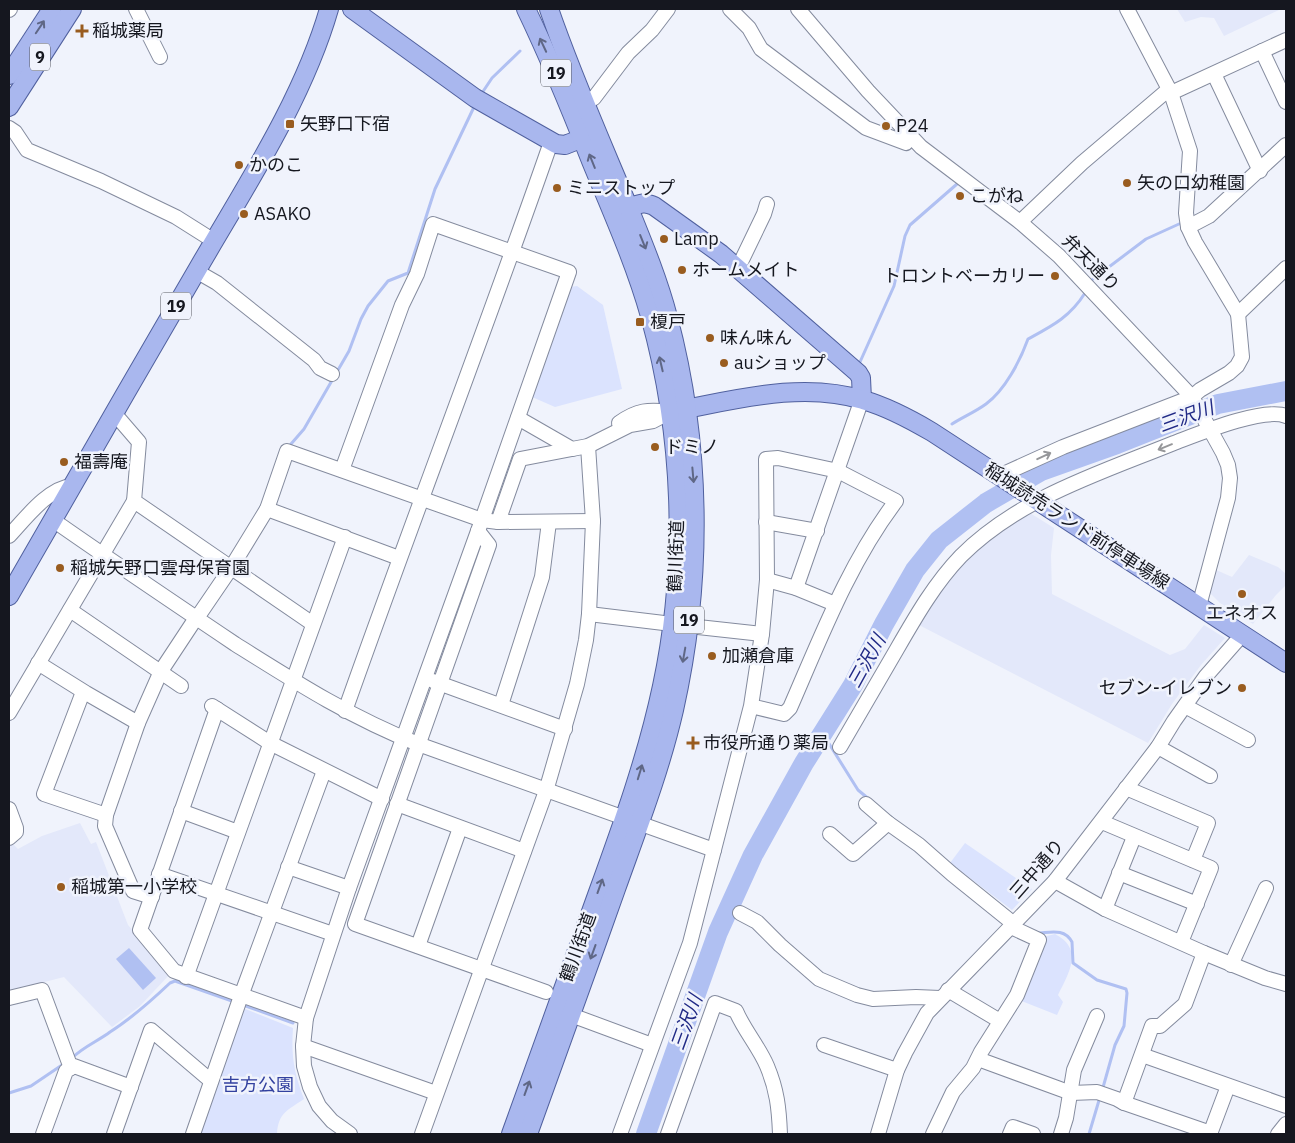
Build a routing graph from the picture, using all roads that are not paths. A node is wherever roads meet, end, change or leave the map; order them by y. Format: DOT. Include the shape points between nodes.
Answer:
graph roads {
  1 [pos="52,9"];
  2 [pos="72,9"];
  3 [pos="136,9"];
  4 [pos="329,9"];
  5 [pos="352,9"];
  6 [pos="526,9"];
  7 [pos="549,9"];
  8 [pos="668,9"];
  9 [pos="730,9"];
  10 [pos="798,9"];
  11 [pos="1127,9"];
  12 [pos="1286,40"];
  13 [pos="1262,51"];
  14 [pos="160,57"];
  15 [pos="1214,74"];
  16 [pos="9,75"];
  17 [pos="1170,91"];
  18 [pos="1286,102"];
  19 [pos="586,104"];
  20 [pos="9,107"];
  21 [pos="9,128"];
  22 [pos="590,135"];
  23 [pos="911,136"];
  24 [pos="551,142"];
  25 [pos="1286,144"];
  26 [pos="1260,171"];
  27 [pos="767,204"];
  28 [pos="628,208"];
  29 [pos="1020,222"];
  30 [pos="1188,228"];
  31 [pos="214,241"];
  32 [pos="513,252"];
  33 [pos="738,268"];
  34 [pos="1286,268"];
  35 [pos="196,271"];
  36 [pos="1238,314"];
  37 [pos="332,374"];
  38 [pos="1192,397"];
  39 [pos="862,399"];
  40 [pos="678,411"];
  41 [pos="114,412"];
  42 [pos="1285,414"];
  43 [pos="518,418"];
  44 [pos="1211,429"];
  45 [pos="588,446"];
  46 [pos="572,448"];
  47 [pos="342,470"];
  48 [pos="838,471"];
  49 [pos="1001,477"];
  50 [pos="72,486"];
  51 [pos="422,498"];
  52 [pos="1034,498"];
  53 [pos="134,501"];
  54 [pos="267,509"];
  55 [pos="53,520"];
  56 [pos="593,521"];
  57 [pos="498,522"];
  58 [pos="548,522"];
  59 [pos="766,522"];
  60 [pos="480,526"];
  61 [pos="817,531"];
  62 [pos="9,536"];
  63 [pos="345,537"];
  64 [pos="102,554"];
  65 [pos="399,558"];
  66 [pos="231,568"];
  67 [pos="767,580"];
  68 [pos="796,588"];
  69 [pos="9,596"];
  70 [pos="836,604"];
  71 [pos="1199,606"];
  72 [pos="70,610"];
  73 [pos="201,612"];
  74 [pos="589,614"];
  75 [pos="192,624"];
  76 [pos="313,624"];
  77 [pos="681,625"];
  78 [pos="762,634"];
  79 [pos="1242,634"];
  80 [pos="38,662"];
  81 [pos="1286,663"];
  82 [pos="161,671"];
  83 [pos="425,678"];
  84 [pos="293,681"];
  85 [pos="440,684"];
  86 [pos="181,686"];
  87 [pos="83,692"];
  88 [pos="501,705"];
  89 [pos="751,706"];
  90 [pos="1185,706"];
  91 [pos="344,711"];
  92 [pos="9,713"];
  93 [pos="138,723"];
  94 [pos="565,729"];
  95 [pos="403,738"];
  96 [pos="1248,740"];
  97 [pos="270,743"];
  98 [pos="418,744"];
  99 [pos="840,747"];
  100 [pos="1158,747"];
  101 [pos="324,771"];
  102 [pos="1210,776"];
  103 [pos="388,780"];
  104 [pos="403,786"];
  105 [pos="1126,788"];
  106 [pos="546,791"];
  107 [pos="382,799"];
  108 [pos="397,804"];
  109 [pos="866,804"];
  110 [pos="9,808"];
  111 [pos="181,811"];
  112 [pos="106,815"];
  113 [pos="632,821"];
  114 [pos="1102,822"];
  115 [pos="888,823"];
  116 [pos="460,828"];
  117 [pos="238,832"];
  118 [pos="830,834"];
  119 [pos="1134,837"];
  120 [pos="9,838"];
  121 [pos="714,850"];
  122 [pos="524,851"];
  123 [pos="1193,860"];
  124 [pos="288,867"];
  125 [pos="1119,873"];
  126 [pos="159,874"];
  127 [pos="1054,881"];
  128 [pos="349,888"];
  129 [pos="1266,888"];
  130 [pos="216,894"];
  131 [pos="152,897"];
  132 [pos="344,902"];
  133 [pos="1197,904"];
  134 [pos="359,907"];
  135 [pos="1105,909"];
  136 [pos="272,913"];
  137 [pos="740,913"];
  138 [pos="1015,922"];
  139 [pos="333,934"];
  140 [pos="1182,942"];
  141 [pos="418,946"];
  142 [pos="1204,953"];
  143 [pos="1231,965"];
  144 [pos="482,969"];
  145 [pos="186,977"];
  146 [pos="1286,984"];
  147 [pos="546,992"];
  148 [pos="944,994"];
  149 [pos="241,996"];
  150 [pos="9,998"];
  151 [pos="571,1015"];
  152 [pos="1097,1016"];
  153 [pos="306,1018"];
  154 [pos="1000,1021"];
  155 [pos="652,1044"];
  156 [pos="824,1045"];
  157 [pos="303,1046"];
  158 [pos="1142,1055"];
  159 [pos="978,1059"];
  160 [pos="69,1062"];
  161 [pos="897,1070"];
  162 [pos="211,1081"];
  163 [pos="1228,1086"];
  164 [pos="131,1087"];
  165 [pos="436,1093"];
  166 [pos="1071,1093"];
  167 [pos="1124,1103"];
  168 [pos="1286,1106"];
  169 [pos="1286,1124"];
  170 [pos="1210,1133"];
  171 [pos="43,1134"];
  172 [pos="114,1134"];
  173 [pos="193,1134"];
  174 [pos="350,1134"];
  175 [pos="422,1134"];
  176 [pos="511,1134"];
  177 [pos="528,1134"];
  178 [pos="620,1134"];
  179 [pos="668,1134"];
  180 [pos="780,1134"];
  181 [pos="878,1134"];
  182 [pos="933,1134"];
  183 [pos="1010,1134"];
  184 [pos="1033,1134"];
  185 [pos="1061,1134"];
  186 [pos="1278,1134"];
  16 -- 1 [label="main road, 9, one-way"];
  2 -- 20 [label="main road, 9"];
  3 -- 14 [label="street"];
  4 -- 31 [label="main road, 19" via="304,79"];
  5 -- 24 [label="main road" via="465,92"];
  22 -- 6 [label="main road, 鶴川街道 / 19, one-way"];
  7 -- 19 [label="main road, 鶴川街道 / 19"];
  8 -- 19 [label="street"];
  9 -- 23 [label="street" via="749,28 761,49 866,128 906,143"];
  10 -- 23 [label="street, 弁天通り"];
  11 -- 17 [label="street"];
  12 -- 13 [label="street"];
  13 -- 15 [label="street"];
  13 -- 18 [label="street"];
  15 -- 17 [label="street"];
  15 -- 26 [label="street"];
  17 -- 29 [label="street" via="1082,163"];
  17 -- 30 [label="street" via="1190,151"];
  19 -- 22 [label="main road, 鶴川街道 / 19"];
  21 -- 31 [label="street" via="28,150 176,217"];
  22 -- 24 [label="main road" via="565,145"];
  22 -- 28 [label="main road, 鶴川街道 / 19"];
  40 -- 22 [label="main road, 鶴川街道 / 19, one-way" via="663,373 647,308"];
  23 -- 29 [label="street, 弁天通り"];
  24 -- 32 [label="street"];
  25 -- 26 [label="street"];
  26 -- 30 [label="street" via="1209,216"];
  27 -- 33 [label="street"];
  28 -- 33 [label="main road" via="640,203 654,206"];
  28 -- 40 [label="main road, 鶴川街道 / 19, one-way" via="667,314 682,381"];
  29 -- 38 [label="street, 弁天通り" via="1059,256"];
  30 -- 36 [label="street"];
  31 -- 35 [label="main road, 19"];
  32 -- 43 [label="street" via="569,272"];
  32 -- 47 [label="street" via="433,224"];
  32 -- 51 [label="street"];
  33 -- 39 [label="main road" via="858,373 862,378"];
  34 -- 36 [label="street"];
  35 -- 37 [label="street" via="217,283 320,368"];
  35 -- 41 [label="main road, 19"];
  36 -- 38 [label="street" via="1242,357 1229,373"];
  38 -- 44 [label="street, 弁天通り"];
  49 -- 38 [label="street, one-way" via="1063,447"];
  39 -- 40 [label="main road, 稲城読売ランド前停車場線" via="795,393"];
  39 -- 48 [label="street"];
  39 -- 49 [label="main road, 稲城読売ランド前停車場線" via="913,420"];
  40 -- 45 [label="street" via="641,412 627,418"];
  40 -- 77 [label="main road, 鶴川街道 / 19" via="694,490 695,529 694,562"];
  41 -- 50 [label="main road, 19"];
  41 -- 53 [label="street" via="139,442"];
  42 -- 44 [label="street" via="1272,413"];
  43 -- 46 [label="street"];
  43 -- 60 [label="street"];
  44 -- 52 [label="street, one-way"];
  44 -- 71 [label="street, 弁天通り" via="1228,465 1230,478 1228,498"];
  45 -- 46 [label="street"];
  45 -- 56 [label="street"];
  46 -- 57 [label="street" via="520,460"];
  47 -- 51 [label="street"];
  47 -- 54 [label="street" via="287,451"];
  48 -- 59 [label="street" via="778,458 766,459"];
  48 -- 61 [label="street"];
  48 -- 70 [label="street" via="896,501 876,527"];
  49 -- 52 [label="main road, 稲城読売ランド前停車場線"];
  50 -- 55 [label="main road, 19"];
  50 -- 62 [label="street" via="62,487 35,508"];
  51 -- 60 [label="street"];
  51 -- 65 [label="street"];
  52 -- 71 [label="main road, 稲城読売ランド前停車場線"];
  52 -- 99 [label="street" via="962,555 938,582"];
  53 -- 64 [label="street"];
  53 -- 66 [label="street"];
  54 -- 63 [label="street"];
  54 -- 66 [label="street"];
  55 -- 64 [label="street"];
  55 -- 69 [label="main road, 19"];
  56 -- 58 [label="street"];
  56 -- 74 [label="street"];
  57 -- 58 [label="street"];
  57 -- 60 [label="street"];
  58 -- 88 [label="street" via="542,577"];
  59 -- 61 [label="street"];
  59 -- 67 [label="street"];
  60 -- 83 [label="street"];
  60 -- 85 [label="street" via="489,545"];
  61 -- 68 [label="street"];
  63 -- 65 [label="street"];
  63 -- 76 [label="street"];
  64 -- 72 [label="street"];
  64 -- 84 [label="street"];
  65 -- 91 [label="street"];
  66 -- 73 [label="street"];
  66 -- 76 [label="street"];
  67 -- 68 [label="street"];
  67 -- 78 [label="street"];
  68 -- 70 [label="street"];
  70 -- 89 [label="street" via="790,708 784,714"];
  71 -- 79 [label="main road, 稲城読売ランド前停車場線"];
  72 -- 80 [label="street"];
  72 -- 82 [label="street"];
  74 -- 77 [label="street"];
  74 -- 94 [label="street" via="577,684"];
  75 -- 82 [label="street"];
  76 -- 84 [label="street"];
  77 -- 78 [label="street"];
  77 -- 113 [label="main road, 鶴川街道 / 19" via="674,709 663,751"];
  78 -- 89 [label="street"];
  79 -- 81 [label="main road, 稲城読売ランド前停車場線"];
  79 -- 90 [label="street, 三中通り"];
  80 -- 87 [label="street"];
  80 -- 92 [label="street"];
  82 -- 86 [label="street"];
  82 -- 93 [label="street"];
  83 -- 85 [label="street"];
  83 -- 95 [label="street"];
  84 -- 91 [label="street"];
  84 -- 97 [label="street"];
  85 -- 88 [label="street"];
  85 -- 98 [label="street"];
  87 -- 93 [label="street"];
  87 -- 112 [label="street" via="44,794"];
  88 -- 94 [label="street"];
  89 -- 121 [label="street"];
  90 -- 96 [label="street"];
  90 -- 100 [label="street, 三中通り"];
  91 -- 95 [label="street"];
  93 -- 112 [label="street"];
  94 -- 106 [label="street"];
  95 -- 98 [label="street"];
  95 -- 103 [label="street"];
  97 -- 101 [label="street"];
  97 -- 111 [label="street" via="214,708"];
  97 -- 117 [label="street"];
  98 -- 104 [label="street"];
  98 -- 106 [label="street"];
  100 -- 102 [label="street"];
  100 -- 105 [label="street, 三中通り"];
  101 -- 107 [label="street"];
  101 -- 124 [label="street"];
  103 -- 104 [label="street"];
  103 -- 107 [label="street"];
  104 -- 108 [label="street"];
  105 -- 114 [label="street, 三中通り"];
  105 -- 123 [label="street" via="1208,823"];
  106 -- 113 [label="street"];
  106 -- 122 [label="street"];
  107 -- 128 [label="street"];
  108 -- 116 [label="street"];
  108 -- 134 [label="street"];
  109 -- 115 [label="street"];
  110 -- 120 [label="street" via="16,832"];
  111 -- 117 [label="street"];
  111 -- 126 [label="street"];
  112 -- 131 [label="street" via="105,826 133,891"];
  113 -- 121 [label="street"];
  113 -- 151 [label="main road, 鶴川街道 / 19, one-way"];
  176 -- 113 [label="main road, 鶴川街道 / 19, one-way"];
  114 -- 119 [label="street"];
  114 -- 127 [label="street, 三中通り"];
  115 -- 118 [label="street" via="853,854"];
  115 -- 138 [label="street"];
  116 -- 122 [label="street"];
  116 -- 141 [label="street"];
  117 -- 130 [label="street"];
  119 -- 123 [label="street"];
  119 -- 125 [label="street"];
  121 -- 155 [label="street" via="690,943"];
  122 -- 144 [label="street"];
  123 -- 133 [label="street" via="1211,868"];
  124 -- 128 [label="street"];
  124 -- 136 [label="street"];
  125 -- 133 [label="street"];
  125 -- 135 [label="street"];
  126 -- 130 [label="street"];
  126 -- 131 [label="street"];
  127 -- 135 [label="street"];
  127 -- 138 [label="street, 三中通り"];
  128 -- 132 [label="street"];
  129 -- 143 [label="street"];
  130 -- 136 [label="street"];
  130 -- 145 [label="street"];
  131 -- 145 [label="street" via="140,930 174,971"];
  132 -- 134 [label="street"];
  132 -- 139 [label="street"];
  133 -- 140 [label="street"];
  134 -- 141 [label="street" via="355,924"];
  135 -- 140 [label="street"];
  136 -- 139 [label="street"];
  136 -- 149 [label="street"];
  137 -- 148 [label="street" via="757,922 811,974 858,995 873,999"];
  138 -- 148 [label="street, 三中通り"];
  138 -- 154 [label="street" via="1039,940 1017,995"];
  139 -- 153 [label="street"];
  140 -- 142 [label="street"];
  141 -- 144 [label="street"];
  142 -- 143 [label="street"];
  142 -- 158 [label="street" via="1185,1004 1160,1026 1152,1026"];
  143 -- 146 [label="street"];
  144 -- 147 [label="street"];
  144 -- 165 [label="street"];
  145 -- 149 [label="street"];
  148 -- 154 [label="street"];
  148 -- 161 [label="street, 三中通り" via="927,1013"];
  149 -- 153 [label="street"];
  149 -- 162 [label="street"];
  150 -- 160 [label="street" via="42,990"];
  151 -- 155 [label="street"];
  151 -- 177 [label="main road, 鶴川街道 / 19"];
  152 -- 166 [label="street" via="1074,1070"];
  153 -- 157 [label="street"];
  154 -- 159 [label="street"];
  155 -- 178 [label="street"];
  156 -- 161 [label="street"];
  157 -- 165 [label="street"];
  157 -- 174 [label="street" via="304,1066 319,1106"];
  158 -- 163 [label="street"];
  158 -- 167 [label="street"];
  159 -- 166 [label="street"];
  159 -- 182 [label="street" via="953,1092"];
  160 -- 164 [label="street"];
  160 -- 171 [label="street"];
  161 -- 181 [label="street, 三中通り"];
  162 -- 164 [label="street" via="151,1030"];
  162 -- 173 [label="street"];
  163 -- 168 [label="street"];
  163 -- 170 [label="street"];
  164 -- 172 [label="street"];
  165 -- 175 [label="street"];
  166 -- 167 [label="street" via="1097,1092"];
  166 -- 185 [label="street"];
  167 -- 170 [label="street"];
  169 -- 186 [label="street"];
  179 -- 180 [label="street" via="715,1004 736,1011 766,1064 779,1102"];
  183 -- 184 [label="street" via="1013,1127"];
}
